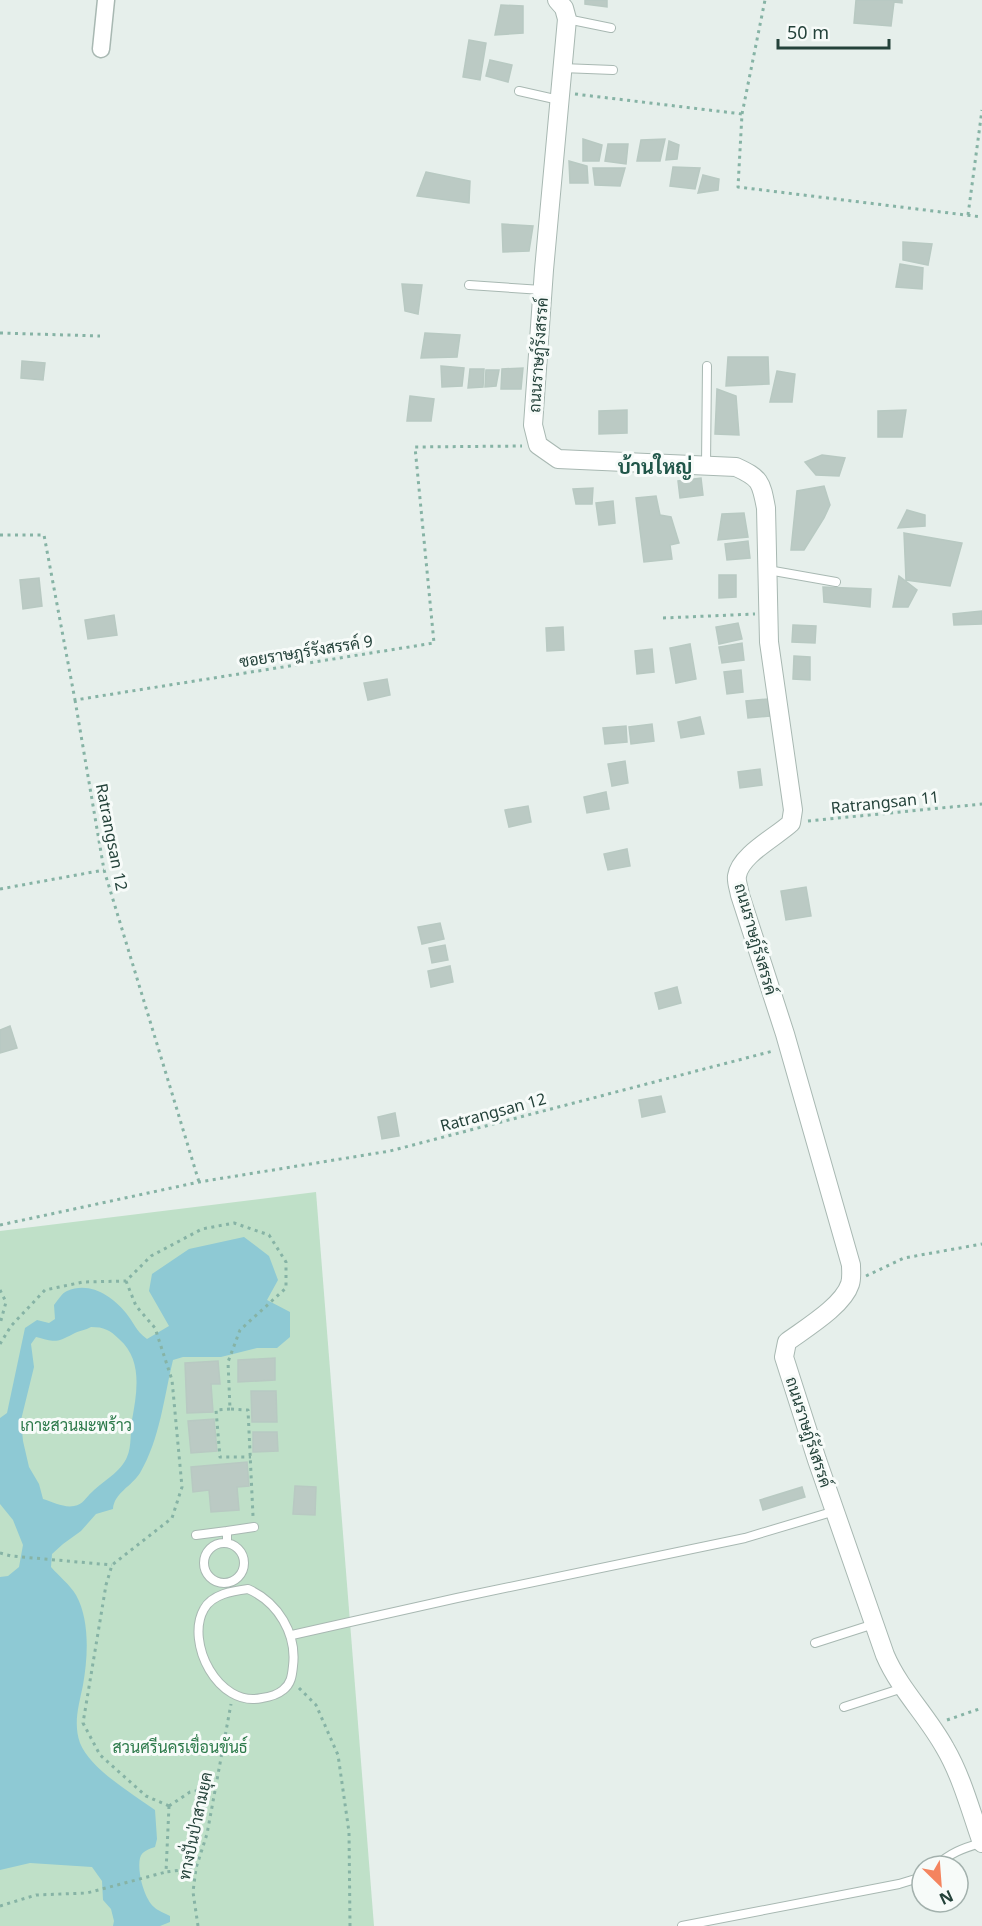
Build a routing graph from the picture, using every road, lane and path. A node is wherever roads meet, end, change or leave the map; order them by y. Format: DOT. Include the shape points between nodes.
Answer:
graph roads {
  1 [pos="106,0"];
  2 [pos="557,0"];
  3 [pos="765,0"];
  4 [pos="567,19"];
  5 [pos="611,28"];
  6 [pos="100,49"];
  7 [pos="562,68"];
  8 [pos="613,70"];
  9 [pos="519,91"];
  10 [pos="559,96"];
  11 [pos="982,110"];
  12 [pos="742,114"];
  13 [pos="968,215"];
  14 [pos="982,217"];
  15 [pos="469,285"];
  16 [pos="542,290"];
  17 [pos="0,333"];
  18 [pos="100,336"];
  19 [pos="706,366"];
  20 [pos="538,446"];
  21 [pos="706,465"];
  22 [pos="0,535"];
  23 [pos="767,569"];
  24 [pos="836,582"];
  25 [pos="768,613"];
  26 [pos="663,618"];
  27 [pos="75,700"];
  28 [pos="982,804"];
  29 [pos="791,823"];
  30 [pos="104,870"];
  31 [pos="0,889"];
  32 [pos="788,1047"];
  33 [pos="200,1182"];
  34 [pos="0,1225"];
  35 [pos="982,1244"];
  36 [pos="126,1281"];
  37 [pos="851,1283"];
  38 [pos="0,1290"];
  39 [pos="0,1324"];
  40 [pos="0,1344"];
  41 [pos="230,1409"];
  42 [pos="251,1456"];
  43 [pos="835,1511"];
  44 [pos="254,1527"];
  45 [pos="227,1531"];
  46 [pos="196,1535"];
  47 [pos="227,1542"];
  48 [pos="0,1553"];
  49 [pos="112,1565"];
  50 [pos="230,1587"];
  51 [pos="875,1624"];
  52 [pos="292,1635"];
  53 [pos="815,1643"];
  54 [pos="292,1680"];
  55 [pos="903,1688"];
  56 [pos="232,1695"];
  57 [pos="844,1707"];
  58 [pos="982,1708"];
  59 [pos="931,1725"];
  60 [pos="216,1787"];
  61 [pos="169,1806"];
  62 [pos="982,1843"];
  63 [pos="951,1854"];
  64 [pos="196,1868"];
  65 [pos="166,1872"];
  66 [pos="910,1881"];
  67 [pos="0,1906"];
  68 [pos="198,1926"];
  69 [pos="350,1926"];
  70 [pos="682,1926"];
  1 -- 6 [label="street"];
  2 -- 4 [label="street"];
  3 -- 12 [label="path"];
  4 -- 5 [label="lane"];
  4 -- 7 [label="street, ถนนราษฎ์รังสรรค์"];
  7 -- 8 [label="lane"];
  7 -- 10 [label="street, ถนนราษฎ์รังสรรค์"];
  9 -- 10 [label="lane"];
  10 -- 12 [label="path"];
  10 -- 16 [label="street, ถนนราษฎ์รังสรรค์"];
  11 -- 13 [label="path"];
  12 -- 13 [label="path" via="738,187"];
  13 -- 14 [label="path"];
  15 -- 16 [label="lane"];
  16 -- 20 [label="street, ถนนราษฎ์รังสรรค์" via="533,425"];
  17 -- 18 [label="path"];
  19 -- 21 [label="lane"];
  20 -- 21 [label="street" via="558,459"];
  20 -- 27 [label="path, ซอยราษฎร์รังสรรค์ 9" via="415,447 434,643"];
  21 -- 23 [label="street" via="736,467 755,476 766,508"];
  22 -- 27 [label="path" via="44,535"];
  23 -- 24 [label="lane"];
  23 -- 25 [label="street"];
  25 -- 26 [label="path"];
  25 -- 29 [label="street" via="793,810"];
  27 -- 30 [label="path, Ratrangsan 12"];
  28 -- 29 [label="path, Ratrangsan 11"];
  29 -- 32 [label="street, ถนนราษฎ์รังสรรค์" via="745,859 737,876"];
  30 -- 31 [label="path"];
  30 -- 33 [label="path, Ratrangsan 12"];
  32 -- 33 [label="path, Ratrangsan 12" via="390,1151"];
  32 -- 37 [label="street, ถนนราษฎ์รังสรรค์" via="851,1264"];
  33 -- 34 [label="path, Ratrangsan 12"];
  35 -- 37 [label="path" via="904,1258"];
  36 -- 40 [label="path" via="83,1282 45,1290 11,1326"];
  36 -- 41 [label="path" via="152,1256 202,1229 234,1223 269,1235 286,1262 286,1288 240,1330 228,1362"];
  36 -- 49 [label="path" via="136,1306 155,1328 172,1380 182,1487 172,1518"];
  37 -- 43 [label="street, ถนนราษฎ์รังสรรค์" via="832,1308 784,1348"];
  38 -- 39 [label="path" via="6,1302"];
  41 -- 42 [label="path" via="248,1410"];
  41 -- 42 [label="path" via="216,1410 220,1457"];
  42 -- 44 [label="path"];
  43 -- 51 [label="street, ถนนราษฎ์รังสรรค์"];
  43 -- 52 [label="lane" via="745,1538"];
  44 -- 45 [label="lane"];
  45 -- 46 [label="lane"];
  45 -- 47 [label="lane"];
  47 -- 50 [label="lane" via="244,1556 245,1567"];
  47 -- 50 [label="lane" via="213,1545 205,1554 205,1569 211,1578"];
  48 -- 49 [label="path"];
  49 -- 61 [label="path" via="83,1723 100,1755 146,1796"];
  50 -- 52 [label="lane" via="248,1589 265,1598"];
  50 -- 56 [label="lane" via="204,1608 199,1638 211,1672"];
  51 -- 53 [label="lane"];
  51 -- 55 [label="street, ถนนราษฎ์รังสรรค์" via="893,1673"];
  52 -- 54 [label="lane"];
  54 -- 56 [label="lane" via="270,1696 253,1700"];
  54 -- 69 [label="path" via="316,1705 338,1755 349,1832"];
  55 -- 57 [label="lane"];
  55 -- 59 [label="street, ถนนราษฎ์รังสรรค์"];
  56 -- 60 [label="path, ทางปั่นป่าสามยุค"];
  58 -- 59 [label="path"];
  59 -- 62 [label="street, ถนนราษฎ์รังสรรค์" via="955,1767"];
  60 -- 61 [label="path" via="189,1792"];
  60 -- 64 [label="path, ทางปั่นป่าสามยุค"];
  61 -- 65 [label="path"];
  62 -- 63 [label="lane"];
  64 -- 65 [label="path"];
  64 -- 68 [label="path, ทางปั่นป่าสามยุค" via="193,1892"];
  65 -- 67 [label="path" via="87,1893 36,1895"];
  66 -- 70 [label="lane"];
}
